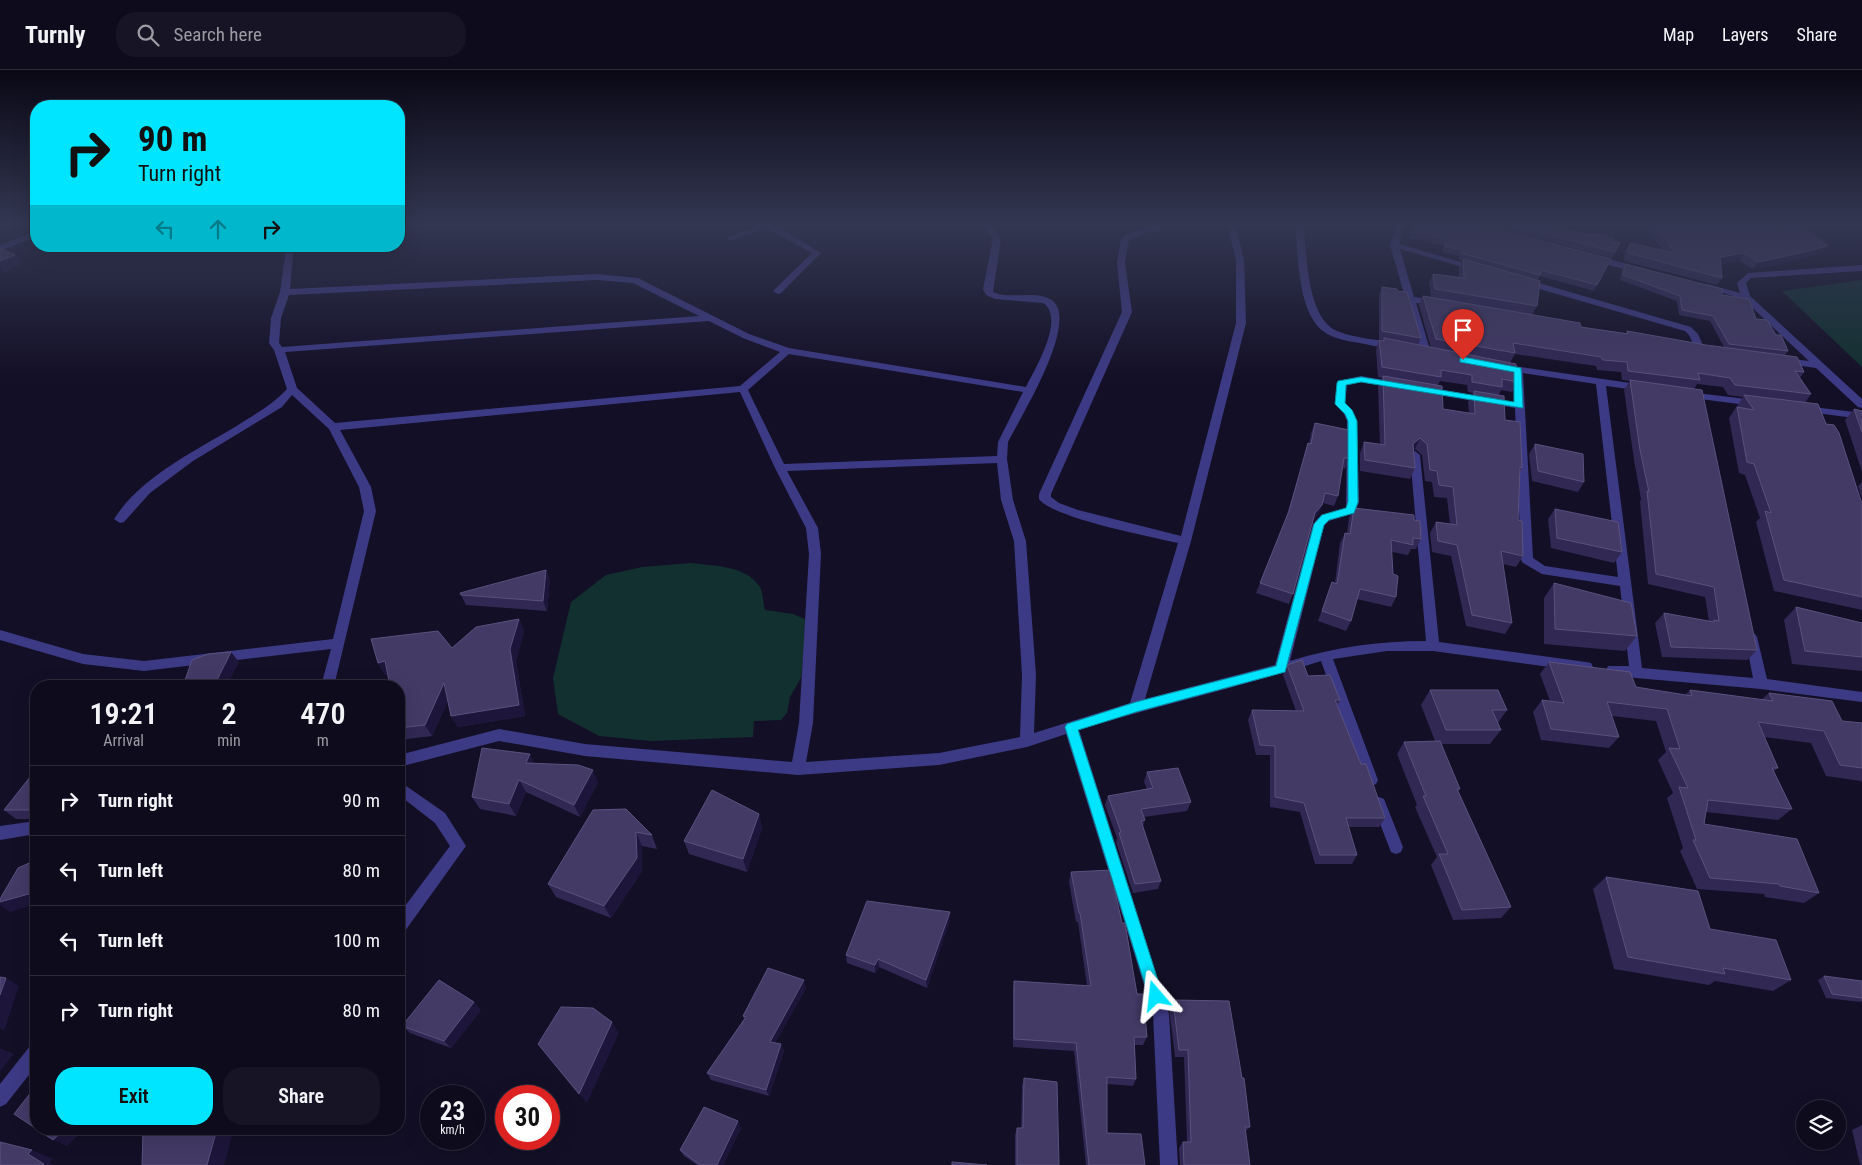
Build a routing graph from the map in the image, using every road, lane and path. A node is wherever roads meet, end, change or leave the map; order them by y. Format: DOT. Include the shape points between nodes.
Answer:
graph roads {
  1 [pos="286,275"];
  2 [pos="794,275"];
  3 [pos="991,275"];
  4 [pos="1123,275"];
  5 [pos="1240,275"];
  6 [pos="1305,275"];
  7 [pos="1403,275"];
  8 [pos="1761,275"];
  9 [pos="1518,280"];
  10 [pos="1699,285"];
  11 [pos="778,291"];
  12 [pos="284,292"];
  13 [pos="1746,297"];
  14 [pos="1410,299"];
  15 [pos="1448,306"];
  16 [pos="709,318"];
  17 [pos="279,350"];
  18 [pos="1700,350"];
  19 [pos="788,351"];
  20 [pos="1769,359"];
  21 [pos="1491,365"];
  22 [pos="1819,365"];
  23 [pos="1518,370"];
  24 [pos="1601,382"];
  25 [pos="743,389"];
  26 [pos="292,390"];
  27 [pos="1028,390"];
  28 [pos="1656,390"];
  29 [pos="1674,393"];
  30 [pos="1769,405"];
  31 [pos="1862,405"];
  32 [pos="1519,406"];
  33 [pos="1798,408"];
  34 [pos="1862,416"];
  35 [pos="333,427"];
  36 [pos="1415,455"];
  37 [pos="1002,459"];
  38 [pos="780,468"];
  39 [pos="120,519"];
  40 [pos="1185,542"];
  41 [pos="1626,583"];
  42 [pos="1749,626"];
  43 [pos="0,635"];
  44 [pos="337,642"];
  45 [pos="1433,646"];
  46 [pos="1325,655"];
  47 [pos="1281,669"];
  48 [pos="1636,674"];
  49 [pos="329,680"];
  50 [pos="1761,684"];
  51 [pos="1862,697"];
  52 [pos="1136,707"];
  53 [pos="1071,727"];
  54 [pos="1027,741"];
  55 [pos="405,759"];
  56 [pos="798,769"];
  57 [pos="405,792"];
  58 [pos="30,829"];
  59 [pos="0,833"];
  60 [pos="1396,847"];
  61 [pos="405,918"];
  62 [pos="30,1060"];
  63 [pos="0,1098"];
  64 [pos="1169,1165"];
  1 -- 12 [label="street"];
  2 -- 11 [label="street"];
  3 -- 27 [label="street" via="988,289 995,296 1045,300 1051,304 1055,329 1050,349"];
  4 -- 40 [label="street" via="1126,312 1064,447 1045,499 1076,513"];
  5 -- 40 [label="street" via="1241,323"];
  6 -- 14 [label="street" via="1307,292 1319,324 1326,330 1422,352"];
  7 -- 14 [label="street"];
  8 -- 13 [label="street" via="1748,276 1741,283"];
  9 -- 18 [label="street" via="1688,328"];
  10 -- 13 [label="street"];
  12 -- 16 [label="street" via="596,277 635,280"];
  12 -- 17 [label="street" via="276,318 274,343"];
  13 -- 22 [label="street"];
  14 -- 15 [label="street"];
  16 -- 17 [label="street"];
  16 -- 19 [label="street"];
  17 -- 26 [label="street"];
  19 -- 25 [label="street"];
  19 -- 27 [label="street"];
  20 -- 22 [label="street"];
  21 -- 23 [label="street"];
  22 -- 31 [label="street"];
  23 -- 24 [label="street"];
  23 -- 32 [label="street"];
  24 -- 28 [label="street"];
  24 -- 41 [label="street"];
  25 -- 35 [label="street"];
  25 -- 38 [label="street"];
  26 -- 35 [label="street"];
  26 -- 39 [label="street" via="278,405 189,459 146,490"];
  27 -- 37 [label="street" via="1003,442"];
  29 -- 30 [label="street" via="1703,402"];
  32 -- 41 [label="street" via="1527,560 1542,570"];
  32 -- 47 [label="street" via="1361,379 1342,383 1340,404 1349,412 1352,421 1353,502 1351,510 1325,518 1319,524"];
  33 -- 34 [label="street" via="1829,416"];
  35 -- 44 [label="street" via="365,487 370,510"];
  36 -- 45 [label="street"];
  37 -- 38 [label="street"];
  37 -- 54 [label="street" via="1007,500 1020,541 1028,674"];
  38 -- 56 [label="street" via="812,528 815,554 806,723"];
  40 -- 52 [label="street"];
  41 -- 48 [label="street"];
  42 -- 50 [label="street"];
  43 -- 44 [label="street" via="83,659 144,666"];
  44 -- 49 [label="street"];
  45 -- 46 [label="street" via="1388,646"];
  45 -- 48 [label="street"];
  46 -- 47 [label="street"];
  46 -- 60 [label="street"];
  47 -- 52 [label="street"];
  48 -- 50 [label="street"];
  50 -- 51 [label="street"];
  52 -- 53 [label="street"];
  53 -- 54 [label="street"];
  53 -- 64 [label="street" via="1161,1014"];
  54 -- 56 [label="street" via="939,760"];
  55 -- 56 [label="street" via="499,735 585,750"];
  57 -- 61 [label="street" via="440,818 459,846"];
  58 -- 59 [label="street"];
  62 -- 63 [label="street"];
}
